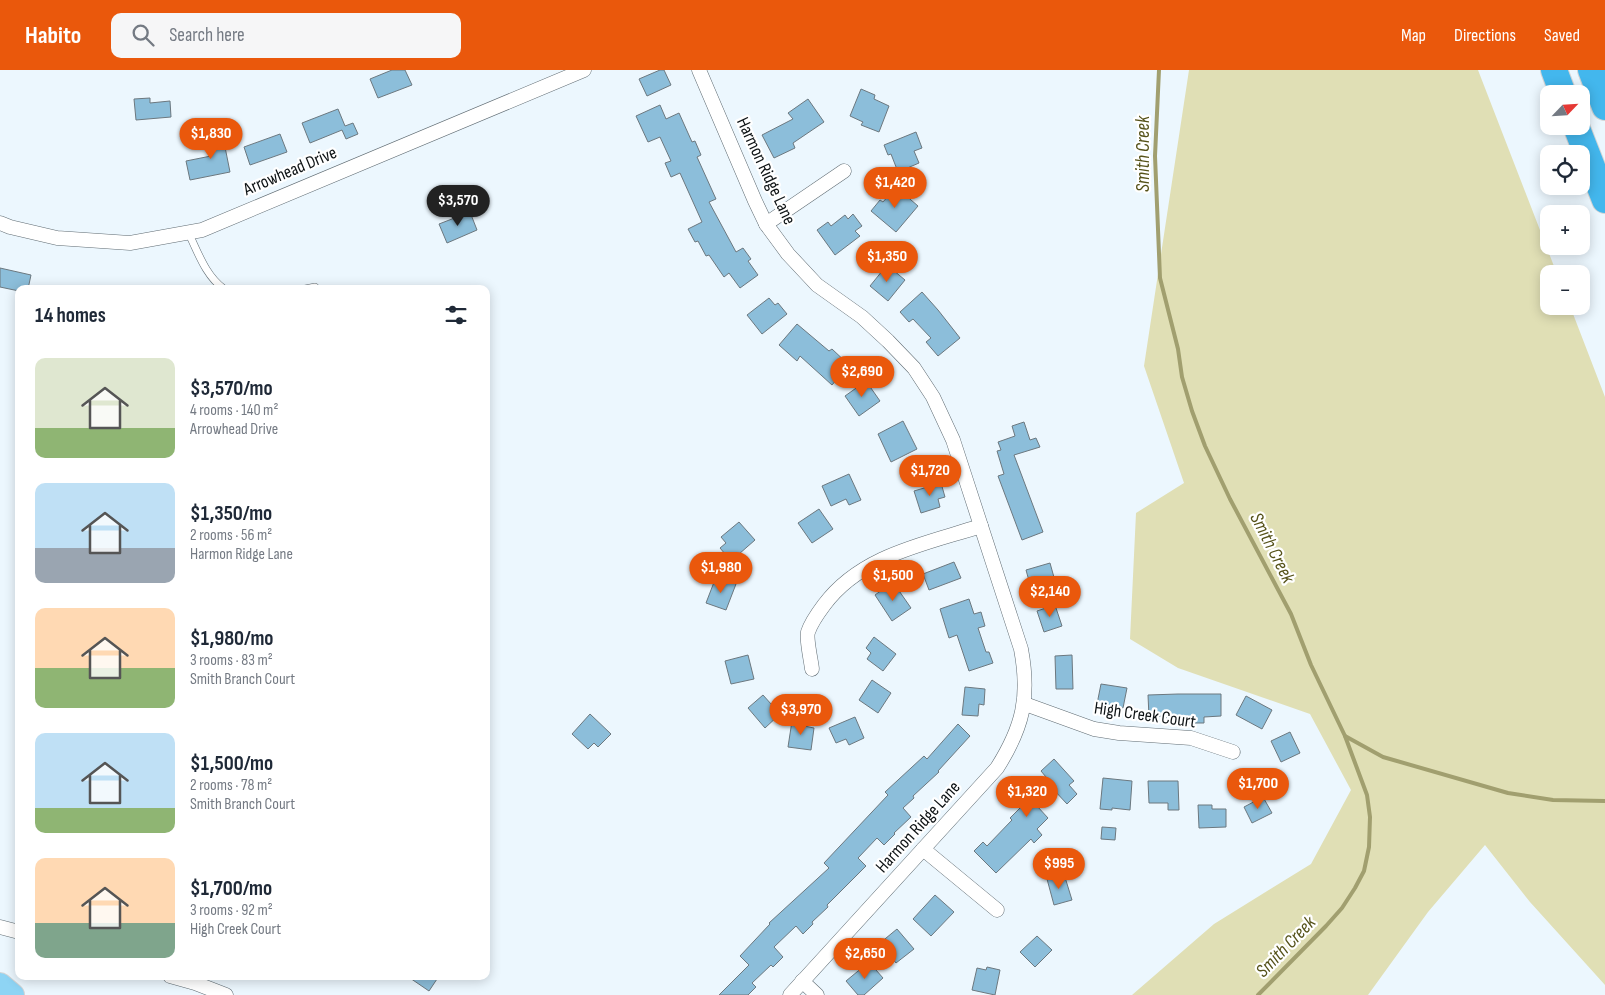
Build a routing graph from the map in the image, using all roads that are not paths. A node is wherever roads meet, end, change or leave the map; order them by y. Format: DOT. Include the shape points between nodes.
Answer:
graph roads {
  1 [pos="584,70"];
  2 [pos="699,70"];
  3 [pos="1554,70"];
  4 [pos="1591,70"];
  5 [pos="1560,85"];
  6 [pos="1605,107"];
  7 [pos="1580,135"];
  8 [pos="844,171"];
  9 [pos="1605,200"];
  10 [pos="0,223"];
  11 [pos="766,224"];
  12 [pos="188,232"];
  13 [pos="218,285"];
  14 [pos="981,526"];
  15 [pos="812,669"];
  16 [pos="1025,704"];
  17 [pos="1233,752"];
  18 [pos="923,849"];
  19 [pos="997,910"];
  20 [pos="0,927"];
  21 [pos="15,931"];
  22 [pos="184,980"];
  23 [pos="802,981"];
  24 [pos="0,984"];
  25 [pos="13,995"];
  26 [pos="226,995"];
  27 [pos="790,995"];
  28 [pos="818,995"];
  1 -- 12 [label="street, Arrowhead Drive" via="202,230"];
  2 -- 11 [label="street, Harmon Ridge Lane"];
  3 -- 5 [label="highway"];
  4 -- 6 [label="highway"];
  7 -- 9 [label="highway"];
  8 -- 11 [label="street"];
  10 -- 12 [label="street, Arrowhead Drive" via="57,238 130,243"];
  11 -- 14 [label="street, Harmon Ridge Lane" via="817,285 862,317 914,368 933,397 953,440"];
  12 -- 13 [label="lane" via="206,269"];
  14 -- 15 [label="street" via="887,557 845,582 819,611 807,633"];
  14 -- 16 [label="street, Harmon Ridge Lane" via="1021,649"];
  16 -- 17 [label="street, High Creek Court" via="1094,729 1120,734 1191,738"];
  16 -- 18 [label="street, Harmon Ridge Lane" via="1009,750 997,768"];
  18 -- 19 [label="street"];
  18 -- 23 [label="street, Harmon Ridge Lane"];
  20 -- 21 [label="street"];
  22 -- 26 [label="street"];
  23 -- 27 [label="street, Harmon Ridge Lane"];
  23 -- 28 [label="street"];
  24 -- 25 [label="main road"];
}
